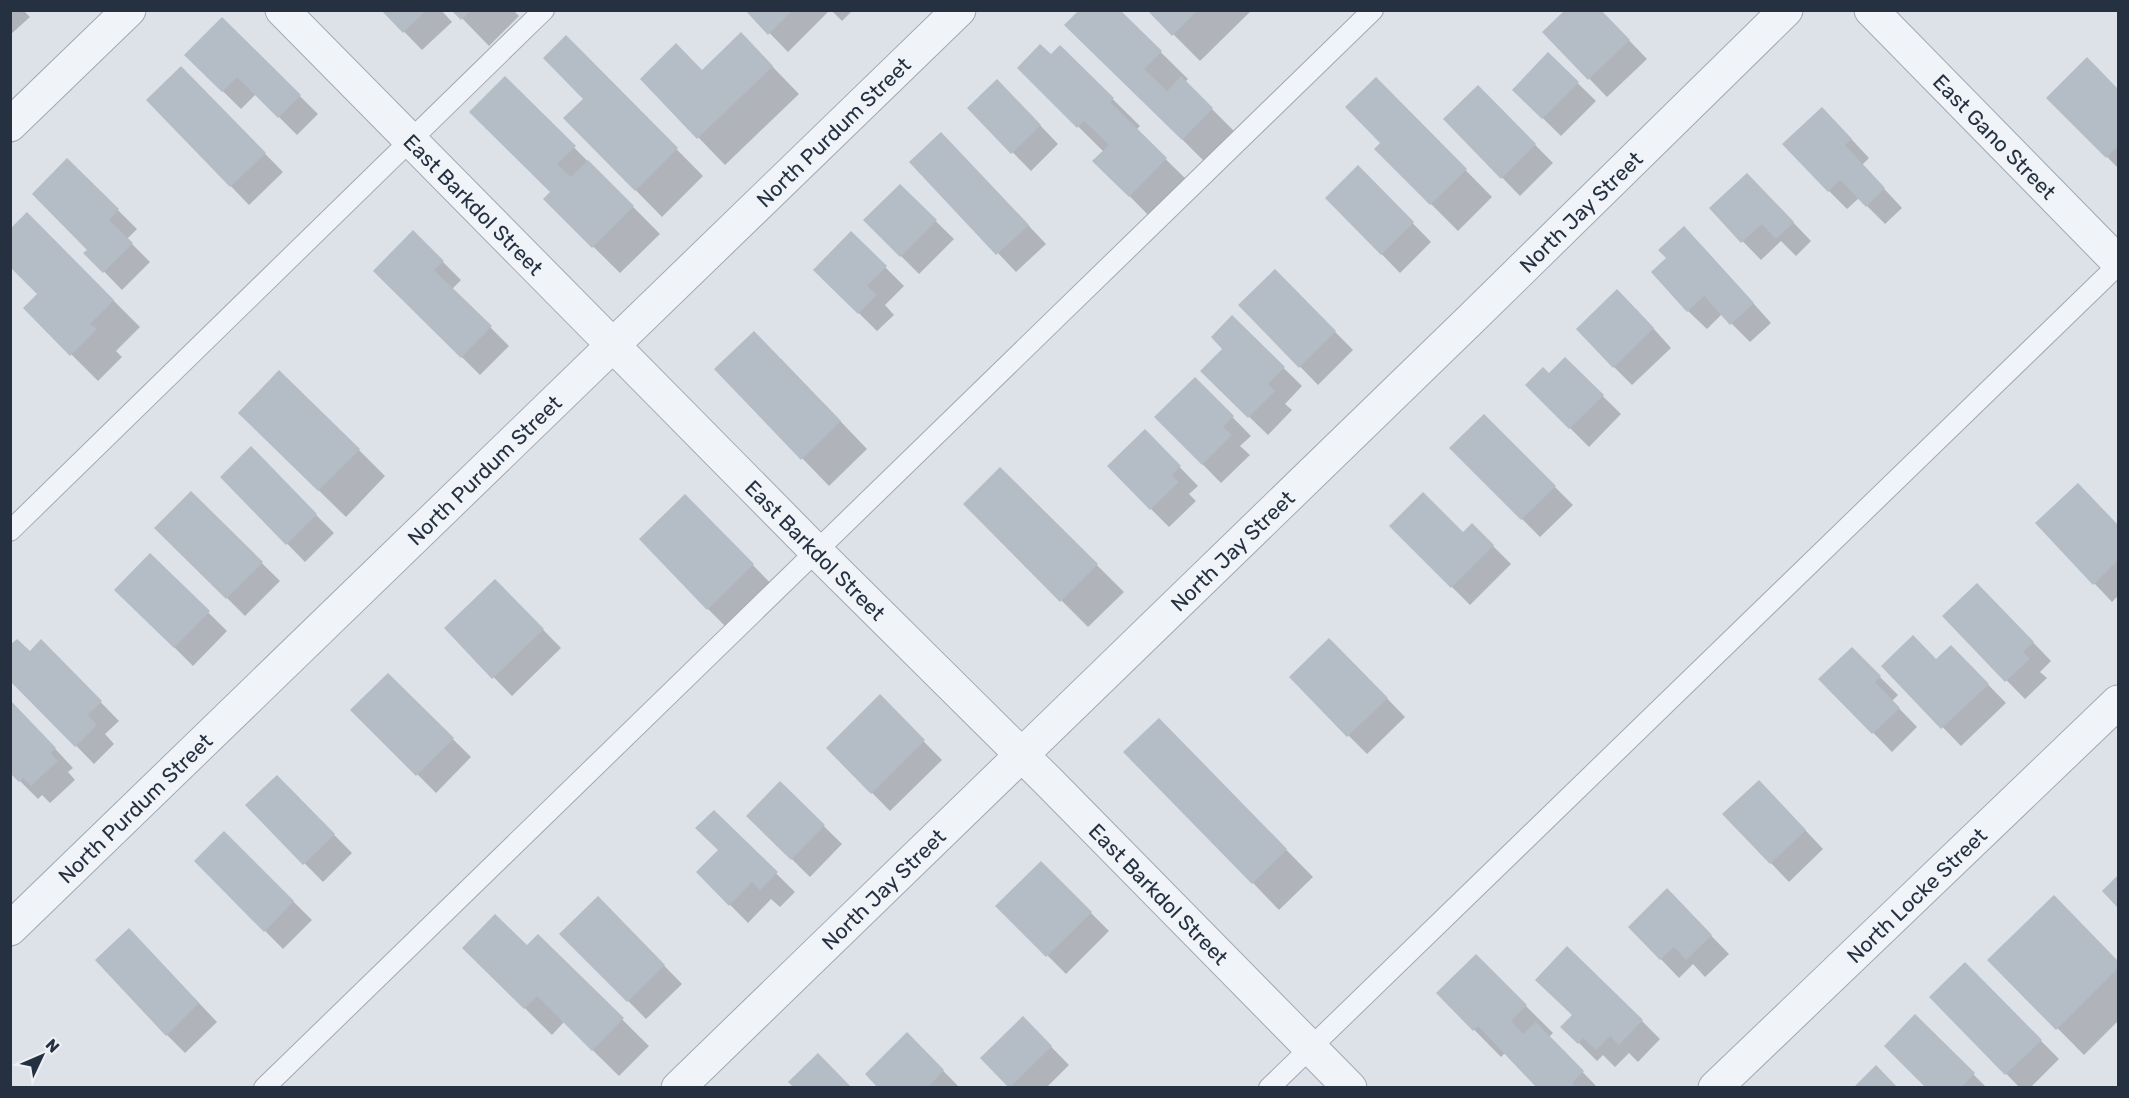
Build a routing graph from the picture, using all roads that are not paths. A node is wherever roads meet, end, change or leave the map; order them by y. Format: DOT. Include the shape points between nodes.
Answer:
graph roads {
  1 [pos="129,10"];
  2 [pos="282,10"];
  3 [pos="544,10"];
  4 [pos="959,10"];
  5 [pos="1373,10"];
  6 [pos="1786,10"];
  7 [pos="1871,10"];
  8 [pos="10,125"];
  9 [pos="410,140"];
  10 [pos="2118,264"];
  11 [pos="614,345"];
  12 [pos="10,531"];
  13 [pos="817,552"];
  14 [pos="2118,702"];
  15 [pos="1022,755"];
  16 [pos="11,928"];
  17 [pos="1310,1048"];
  18 [pos="264,1088"];
  19 [pos="678,1088"];
  20 [pos="1269,1088"];
  21 [pos="1350,1088"];
  22 [pos="1715,1088"];
  1 -- 8 [label="street"];
  2 -- 9 [label="street, East Barkdol Street"];
  3 -- 9 [label="lane"];
  4 -- 11 [label="street, North Purdum Street"];
  5 -- 13 [label="lane"];
  6 -- 15 [label="street, North Jay Street"];
  7 -- 10 [label="street, East Gano Street"];
  9 -- 11 [label="street, East Barkdol Street"];
  9 -- 12 [label="lane"];
  10 -- 17 [label="lane"];
  11 -- 13 [label="street, East Barkdol Street"];
  11 -- 16 [label="street, North Purdum Street"];
  13 -- 15 [label="street, East Barkdol Street"];
  13 -- 18 [label="lane"];
  14 -- 22 [label="street, North Locke Street"];
  15 -- 17 [label="street, East Barkdol Street"];
  15 -- 19 [label="street, North Jay Street"];
  17 -- 20 [label="lane"];
  17 -- 21 [label="street, East Barkdol Street"];
}
